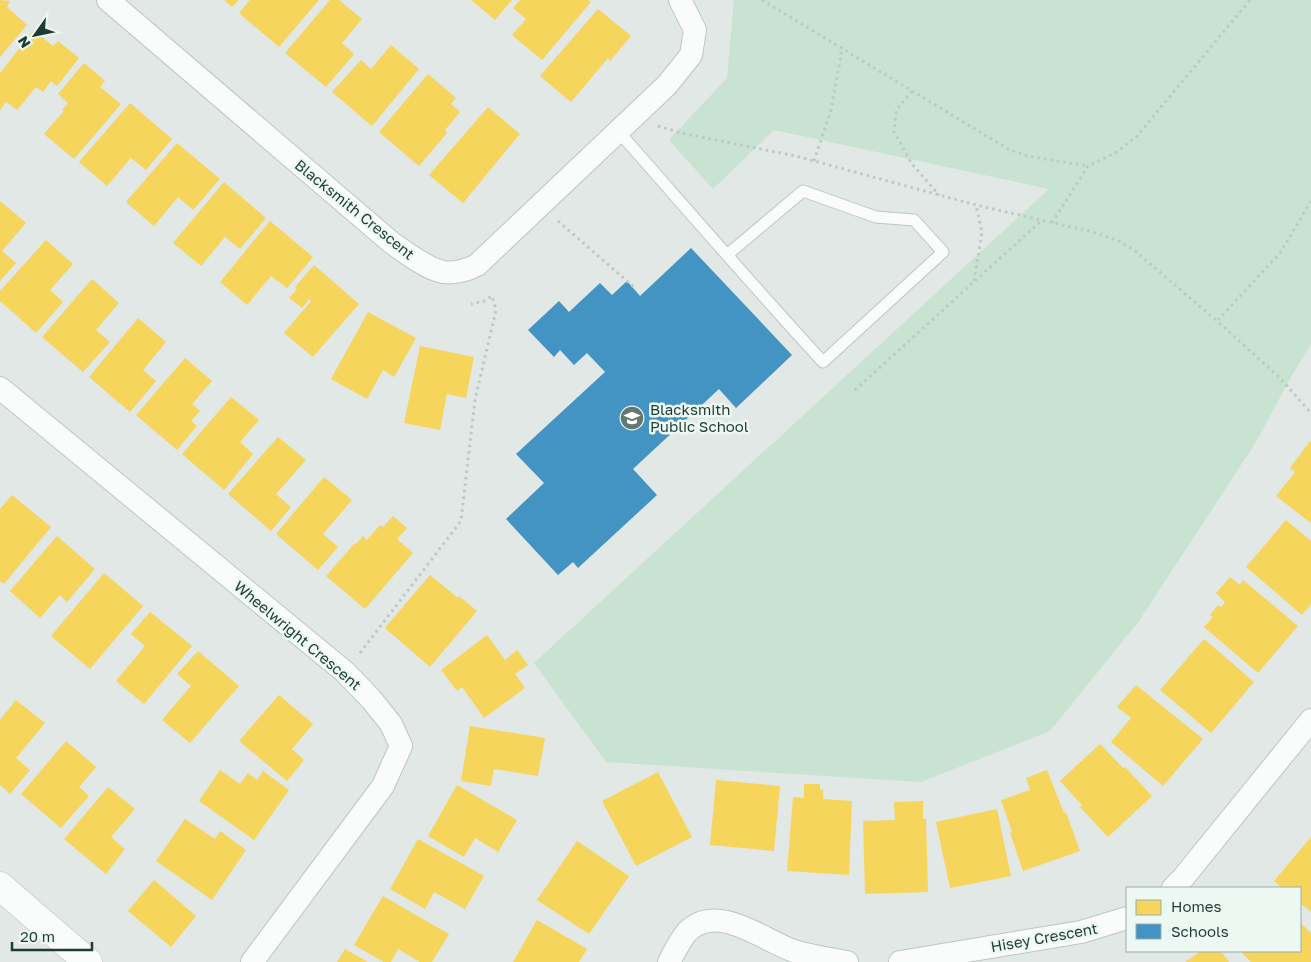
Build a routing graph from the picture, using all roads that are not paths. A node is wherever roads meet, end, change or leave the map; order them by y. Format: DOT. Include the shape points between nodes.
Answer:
graph roads {
  1 [pos="108,0"];
  2 [pos="680,0"];
  3 [pos="625,125"];
  4 [pos="727,255"];
  5 [pos="0,388"];
  6 [pos="1311,720"];
  7 [pos="0,886"];
  8 [pos="1174,887"];
  9 [pos="1126,918"];
  10 [pos="88,962"];
  11 [pos="252,962"];
  12 [pos="669,962"];
  13 [pos="847,962"];
  14 [pos="900,962"];
  1 -- 3 [label="street, Blacksmith Crescent" via="392,243 443,272 477,265"];
  2 -- 3 [label="street, Blacksmith Crescent" via="694,30 691,56 668,85"];
  3 -- 4 [label="lane"];
  4 -- 4 [label="lane" via="823,362 943,252 914,220 876,217 803,191"];
  5 -- 11 [label="street, Wheelwright Crescent" via="345,672 391,724 401,746 383,786"];
  6 -- 8 [label="street"];
  7 -- 10 [label="street"];
  9 -- 14 [label="street, Hisey Crescent" via="1081,932"];
  12 -- 13 [label="street" via="687,932 713,920 728,921 794,950"];
}
